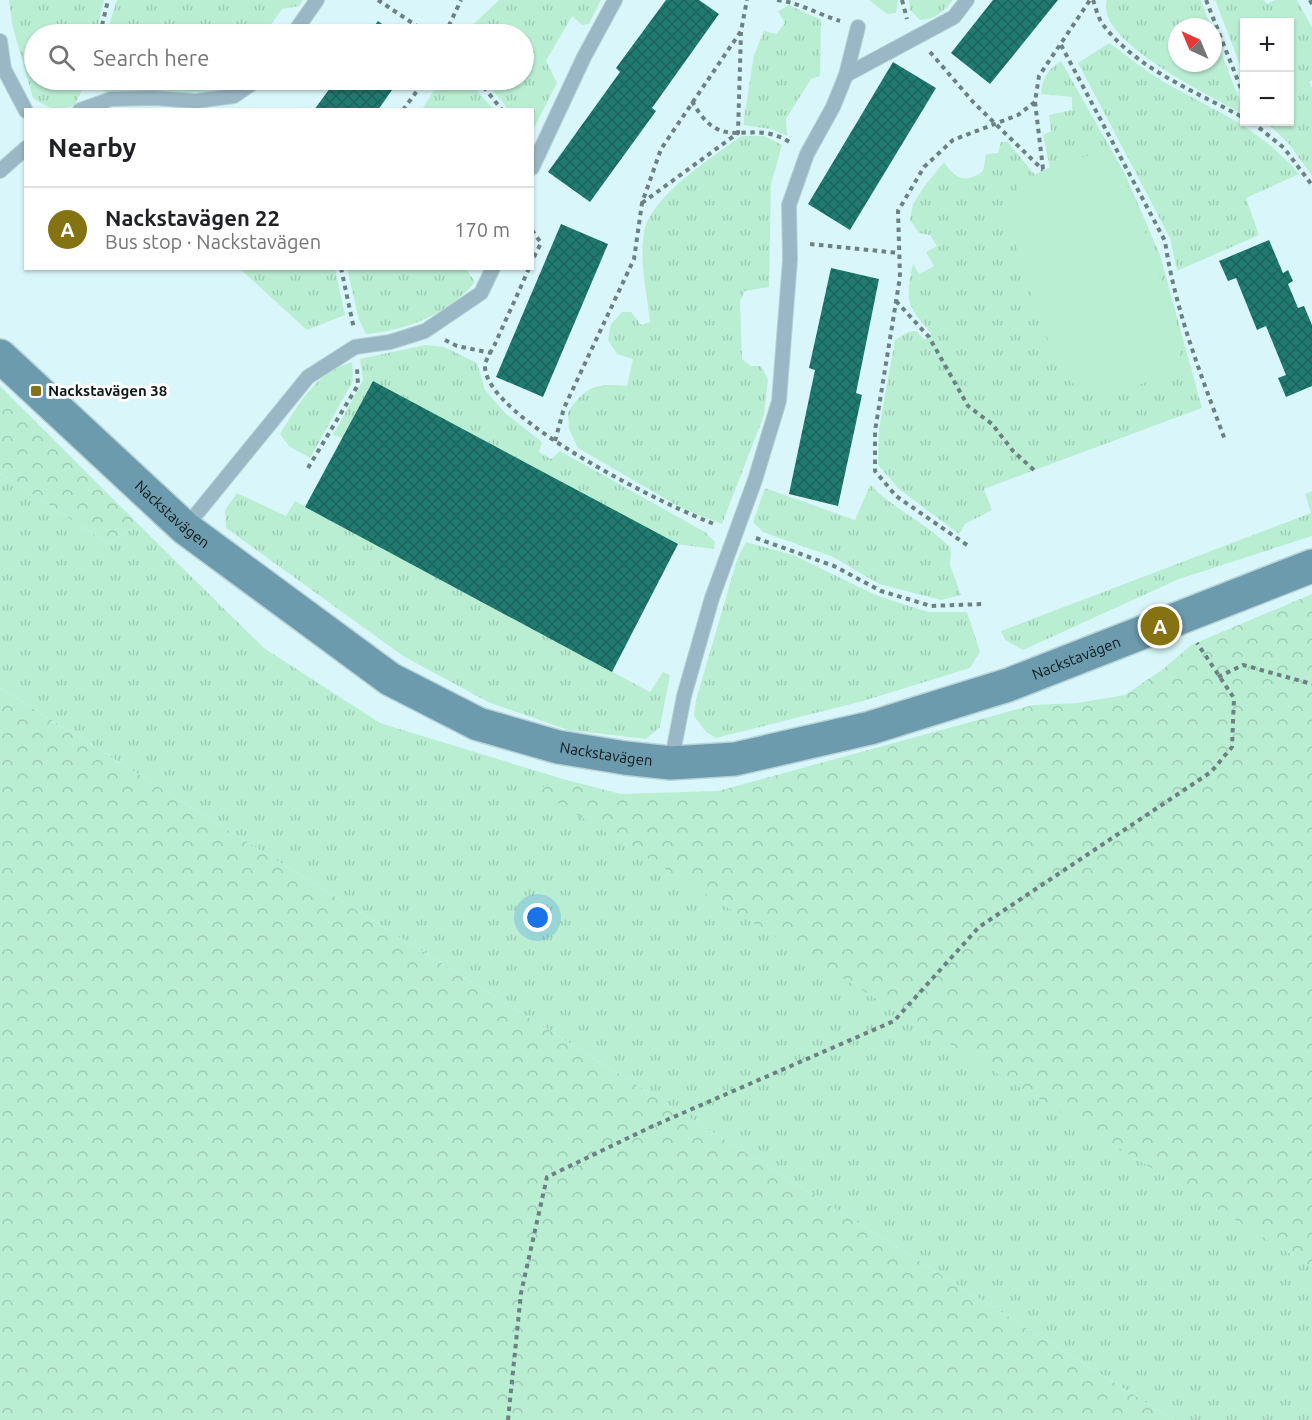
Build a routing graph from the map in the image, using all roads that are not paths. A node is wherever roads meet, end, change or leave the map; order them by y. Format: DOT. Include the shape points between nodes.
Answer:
graph roads {
  1 [pos="317,0"];
  2 [pos="615,0"];
  3 [pos="968,0"];
  4 [pos="300,24"];
  5 [pos="858,27"];
  6 [pos="0,41"];
  7 [pos="846,75"];
  8 [pos="243,90"];
  9 [pos="24,108"];
  10 [pos="86,108"];
  11 [pos="24,150"];
  12 [pos="534,164"];
  13 [pos="0,171"];
  14 [pos="492,270"];
  15 [pos="0,356"];
  16 [pos="185,528"];
  17 [pos="1312,567"];
  18 [pos="671,764"];
  1 -- 4 [label="lane"];
  2 -- 12 [label="lane"];
  3 -- 7 [label="lane" via="954,17"];
  5 -- 7 [label="lane"];
  6 -- 9 [label="lane" via="4,69"];
  7 -- 18 [label="lane" via="807,154 789,205 786,333 779,401 684,696"];
  8 -- 10 [label="lane" via="234,96 196,102 111,99"];
  11 -- 13 [label="lane"];
  14 -- 16 [label="lane" via="481,293 425,331 356,347 308,377"];
  15 -- 16 [label="street, Nackstavägen"];
  16 -- 18 [label="street, Nackstavägen" via="390,679 478,724 558,747"];
  17 -- 18 [label="street, Nackstavägen" via="1008,685 870,728 735,759"];
}
